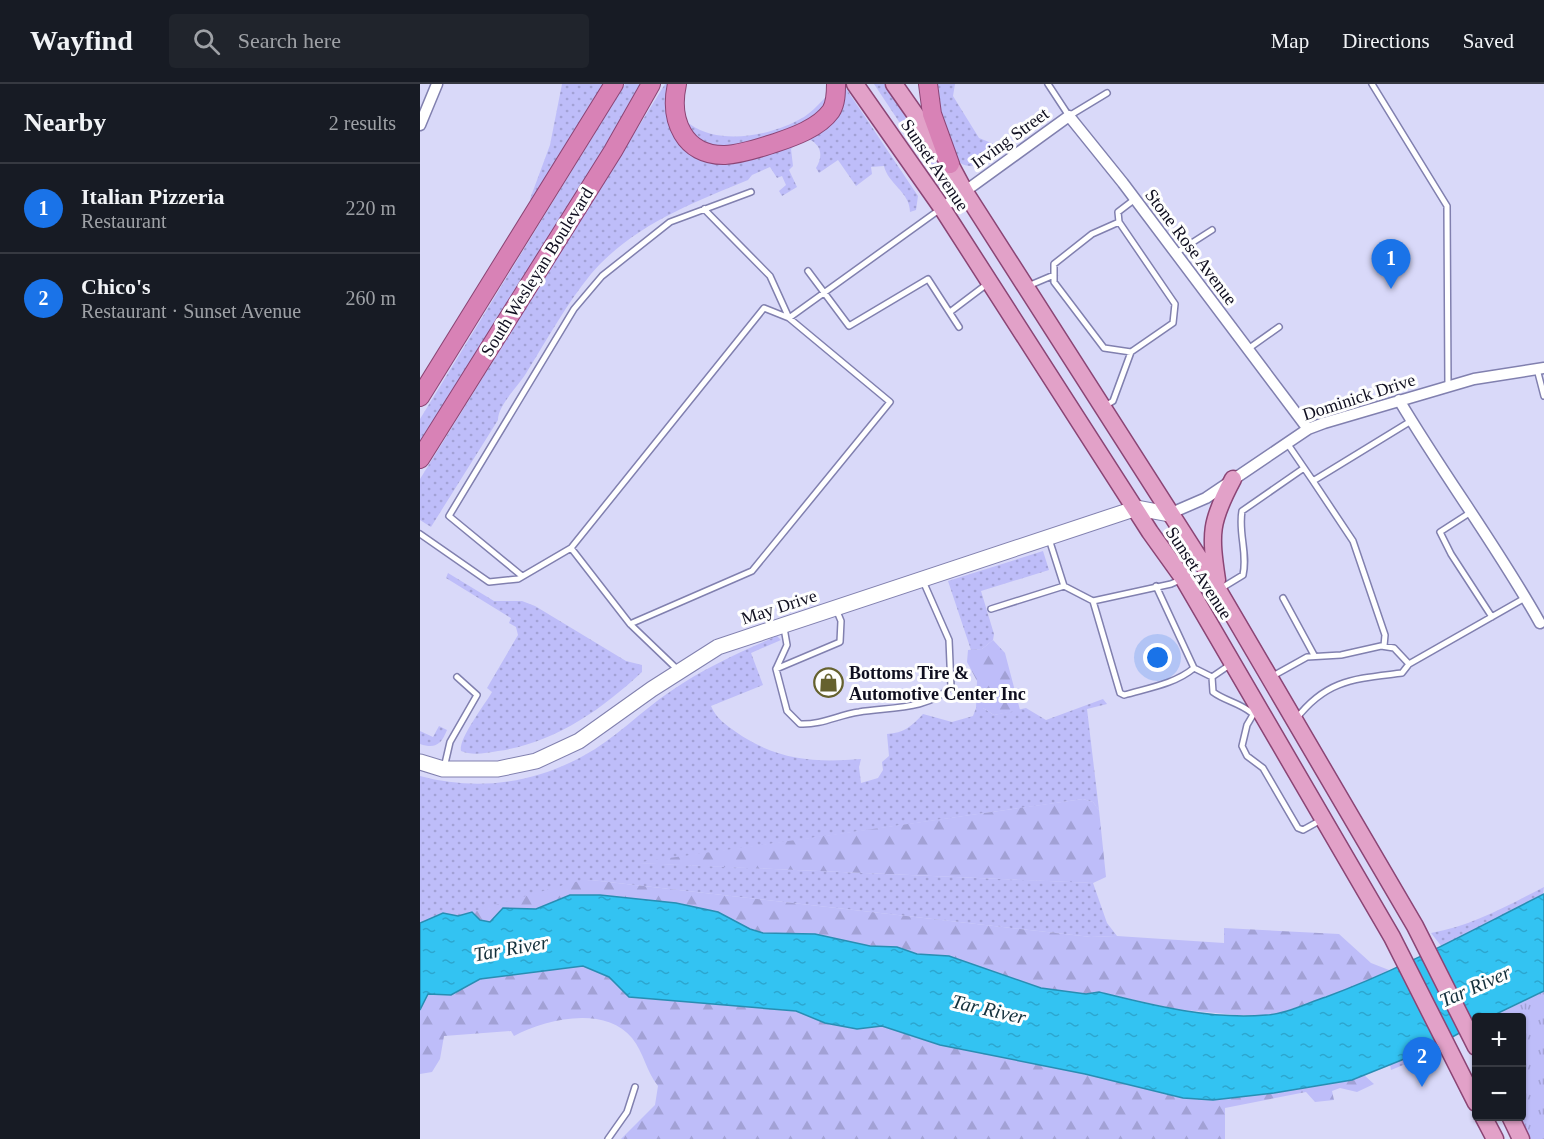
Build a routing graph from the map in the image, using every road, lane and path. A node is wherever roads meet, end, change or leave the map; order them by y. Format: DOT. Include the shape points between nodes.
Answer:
graph roads {
  1 [pos="437,84"];
  2 [pos="614,84"];
  3 [pos="651,84"];
  4 [pos="677,84"];
  5 [pos="836,84"];
  6 [pos="855,84"];
  7 [pos="894,84"];
  8 [pos="928,84"];
  9 [pos="1048,84"];
  10 [pos="1372,84"];
  11 [pos="1107,93"];
  12 [pos="1069,116"];
  13 [pos="420,125"];
  14 [pos="950,164"];
  15 [pos="751,192"];
  16 [pos="965,192"];
  17 [pos="1135,199"];
  18 [pos="942,208"];
  19 [pos="704,209"];
  20 [pos="1119,222"];
  21 [pos="1212,230"];
  22 [pos="1176,253"];
  23 [pos="808,271"];
  24 [pos="1054,275"];
  25 [pos="989,283"];
  26 [pos="1025,287"];
  27 [pos="823,293"];
  28 [pos="950,312"];
  29 [pos="789,318"];
  30 [pos="959,327"];
  31 [pos="1279,327"];
  32 [pos="1248,349"];
  33 [pos="1131,352"];
  34 [pos="1540,369"];
  35 [pos="1448,387"];
  36 [pos="1544,396"];
  37 [pos="420,397"];
  38 [pos="1399,400"];
  39 [pos="1102,408"];
  40 [pos="1411,421"];
  41 [pos="1308,429"];
  42 [pos="1287,443"];
  43 [pos="420,459"];
  44 [pos="1304,468"];
  45 [pos="1233,479"];
  46 [pos="1313,481"];
  47 [pos="1137,508"];
  48 [pos="1471,512"];
  49 [pos="1169,514"];
  50 [pos="420,534"];
  51 [pos="1048,538"];
  52 [pos="571,548"];
  53 [pos="522,576"];
  54 [pos="1183,578"];
  55 [pos="922,580"];
  56 [pos="1064,586"];
  57 [pos="1156,586"];
  58 [pos="1219,590"];
  59 [pos="1526,597"];
  60 [pos="1283,598"];
  61 [pos="1093,601"];
  62 [pos="836,608"];
  63 [pos="991,609"];
  64 [pos="1492,617"];
  65 [pos="1540,623"];
  66 [pos="630,624"];
  67 [pos="784,626"];
  68 [pos="1384,646"];
  69 [pos="1314,655"];
  70 [pos="1233,663"];
  71 [pos="1409,664"];
  72 [pos="1194,668"];
  73 [pos="776,669"];
  74 [pos="680,671"];
  75 [pos="457,677"];
  76 [pos="1212,677"];
  77 [pos="1270,678"];
  78 [pos="1255,710"];
  79 [pos="1295,721"];
  80 [pos="420,762"];
  81 [pos="443,769"];
  82 [pos="1323,819"];
  83 [pos="1472,1039"];
  84 [pos="635,1087"];
  85 [pos="1472,1094"];
  86 [pos="1482,1121"];
  87 [pos="1486,1121"];
  88 [pos="1512,1121"];
  89 [pos="608,1139"];
  90 [pos="1485,1139"];
  91 [pos="1495,1139"];
  92 [pos="1521,1139"];
  1 -- 13 [label="street"];
  2 -- 37 [label="highway, South Wesleyan Boulevard"];
  3 -- 43 [label="highway, South Wesleyan Boulevard"];
  4 -- 5 [label="highway" via="675,113 680,132 697,148 724,155 786,139 816,124 834,105"];
  6 -- 18 [label="main road, Sunset Avenue"];
  7 -- 14 [label="main road, Sunset Avenue"];
  8 -- 14 [label="highway" via="932,114"];
  9 -- 12 [label="lane, Stone Rose Avenue"];
  10 -- 35 [label="lane" via="1447,206"];
  11 -- 12 [label="lane"];
  12 -- 16 [label="street, Irving Street"];
  12 -- 17 [label="street, Stone Rose Avenue"];
  14 -- 16 [label="main road, Sunset Avenue"];
  15 -- 19 [label="lane"];
  16 -- 18 [label="street, Irving Street"];
  16 -- 26 [label="main road, Sunset Avenue"];
  17 -- 20 [label="lane" via="1118,212"];
  17 -- 22 [label="street, Stone Rose Avenue"];
  18 -- 25 [label="main road, Sunset Avenue"];
  18 -- 27 [label="lane"];
  19 -- 29 [label="lane" via="770,276"];
  19 -- 53 [label="lane" via="670,222 598,280 574,309 449,516"];
  20 -- 24 [label="lane" via="1092,234 1054,264"];
  20 -- 33 [label="lane" via="1175,304 1173,323"];
  21 -- 22 [label="lane"];
  22 -- 32 [label="street, Stone Rose Avenue"];
  23 -- 27 [label="lane"];
  24 -- 26 [label="lane"];
  24 -- 33 [label="lane" via="1054,282 1104,348"];
  25 -- 28 [label="lane"];
  25 -- 47 [label="main road, Sunset Avenue"];
  26 -- 39 [label="main road, Sunset Avenue"];
  27 -- 28 [label="lane" via="849,326 928,279"];
  27 -- 29 [label="lane"];
  28 -- 30 [label="lane"];
  29 -- 52 [label="lane" via="765,308"];
  29 -- 66 [label="lane" via="890,402 752,571"];
  31 -- 32 [label="lane"];
  32 -- 41 [label="street, Stone Rose Avenue"];
  33 -- 39 [label="lane" via="1113,401"];
  34 -- 35 [label="street, Dominick Drive"];
  34 -- 36 [label="lane"];
  35 -- 38 [label="street, Dominick Drive"];
  38 -- 40 [label="street"];
  38 -- 41 [label="street, Dominick Drive"];
  39 -- 49 [label="main road, Sunset Avenue"];
  40 -- 46 [label="lane"];
  40 -- 48 [label="street"];
  41 -- 42 [label="street, Dominick Drive"];
  42 -- 44 [label="lane"];
  42 -- 45 [label="street, Dominick Drive"];
  44 -- 46 [label="lane"];
  44 -- 58 [label="lane" via="1242,511 1240,525 1246,560 1243,575"];
  45 -- 49 [label="street, Dominick Drive" via="1206,498"];
  45 -- 58 [label="main road" via="1213,522"];
  46 -- 68 [label="lane" via="1353,541 1385,635"];
  47 -- 49 [label="main road, May Drive"];
  47 -- 51 [label="main road, May Drive"];
  47 -- 54 [label="main road, Sunset Avenue"];
  48 -- 59 [label="street"];
  48 -- 64 [label="lane" via="1440,532"];
  49 -- 58 [label="main road, Sunset Avenue"];
  50 -- 53 [label="lane" via="489,582"];
  51 -- 55 [label="main road, May Drive"];
  51 -- 56 [label="lane"];
  52 -- 53 [label="lane"];
  52 -- 66 [label="lane"];
  54 -- 57 [label="lane"];
  54 -- 70 [label="main road, Sunset Avenue"];
  55 -- 62 [label="main road, May Drive"];
  55 -- 73 [label="lane" via="949,640 951,687 942,697 800,724 787,711"];
  56 -- 61 [label="lane"];
  56 -- 63 [label="lane"];
  57 -- 61 [label="lane"];
  57 -- 72 [label="lane"];
  58 -- 77 [label="main road, Sunset Avenue"];
  59 -- 64 [label="lane"];
  59 -- 65 [label="street"];
  60 -- 69 [label="lane"];
  61 -- 72 [label="lane" via="1120,693 1125,695 1184,677"];
  62 -- 67 [label="main road, May Drive"];
  62 -- 73 [label="lane" via="841,621 840,642"];
  64 -- 71 [label="lane"];
  66 -- 74 [label="lane"];
  67 -- 73 [label="lane" via="787,645"];
  67 -- 74 [label="main road, May Drive" via="718,648"];
  68 -- 69 [label="lane" via="1341,656"];
  68 -- 71 [label="lane" via="1394,648"];
  69 -- 77 [label="lane"];
  70 -- 76 [label="lane"];
  70 -- 78 [label="main road, Sunset Avenue"];
  71 -- 79 [label="lane" via="1402,673 1339,684 1312,699"];
  72 -- 76 [label="lane"];
  74 -- 81 [label="main road, May Drive" via="579,741 536,761 498,770"];
  75 -- 81 [label="lane" via="477,695 450,742"];
  76 -- 78 [label="lane" via="1213,692"];
  77 -- 79 [label="main road, Sunset Avenue"];
  78 -- 82 [label="main road, Sunset Avenue"];
  78 -- 82 [label="lane" via="1246,725 1242,746 1247,756 1263,768 1298,828 1303,830"];
  79 -- 83 [label="main road, Sunset Avenue" via="1415,926"];
  80 -- 81 [label="main road, May Drive"];
  82 -- 85 [label="main road, Sunset Avenue" via="1392,937"];
  84 -- 89 [label="lane" via="627,1112"];
  86 -- 90 [label="street"];
  87 -- 91 [label="main road, Sunset Avenue"];
  88 -- 92 [label="main road"];
}
